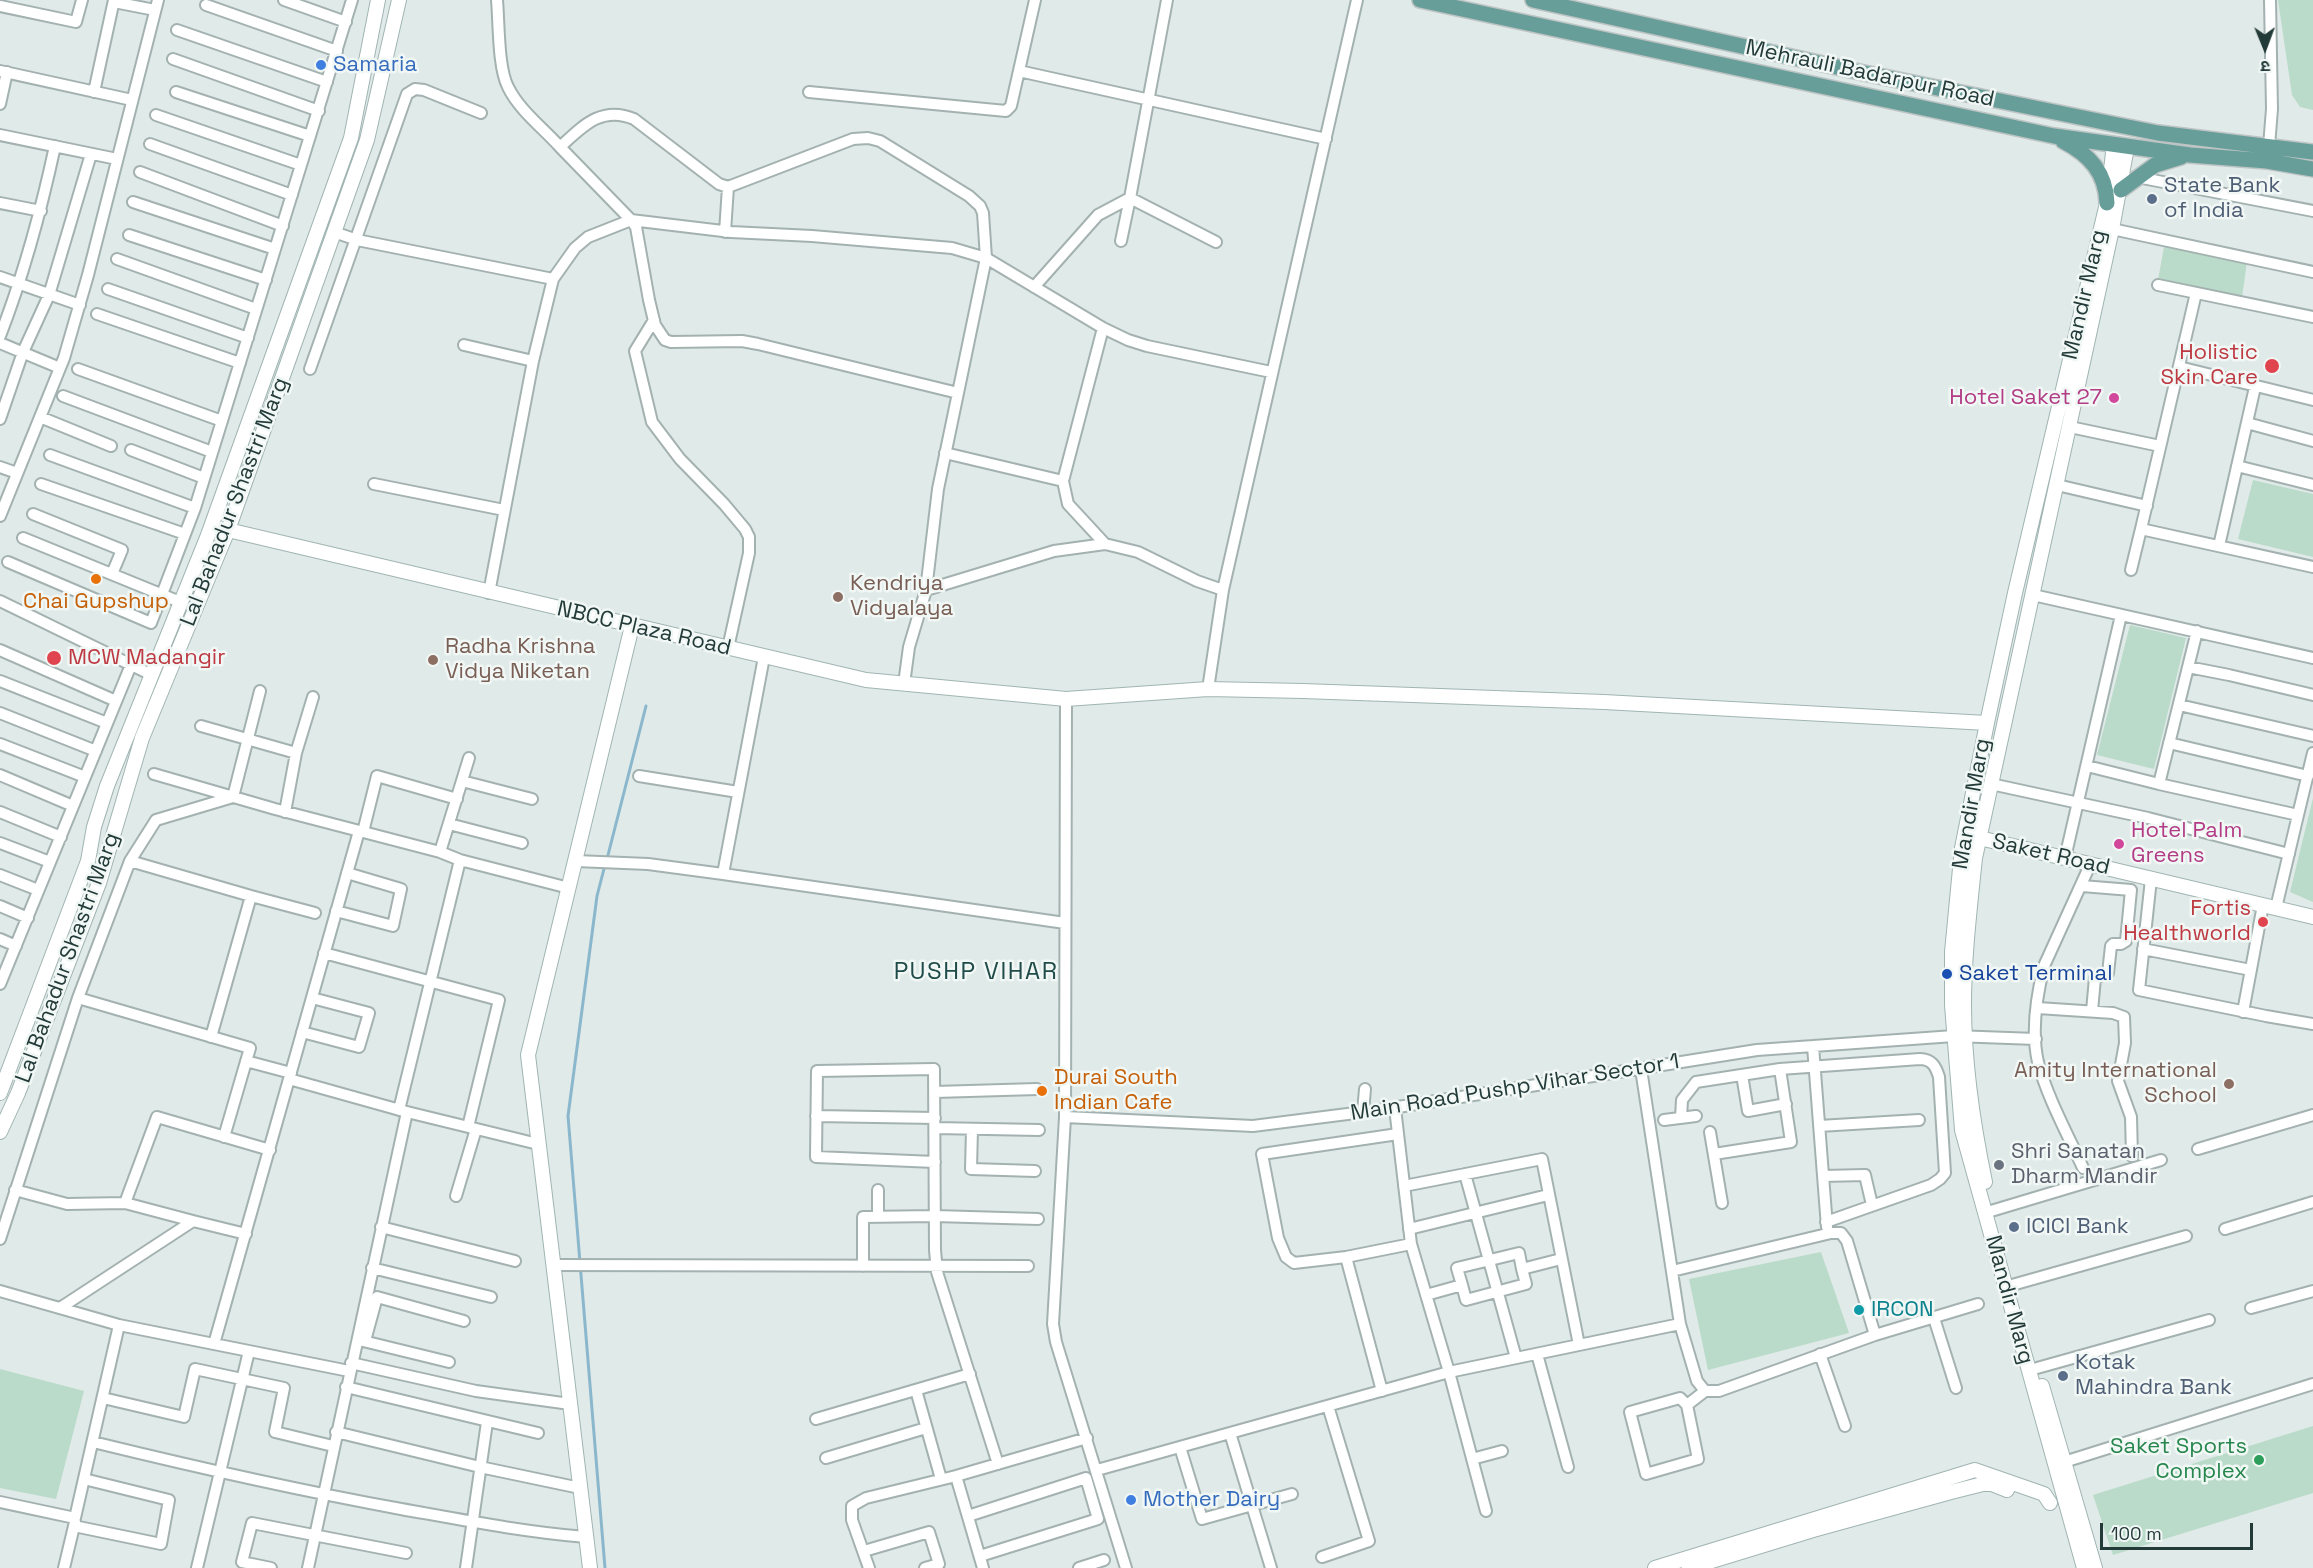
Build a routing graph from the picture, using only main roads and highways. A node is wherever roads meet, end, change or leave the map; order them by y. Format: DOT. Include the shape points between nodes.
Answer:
graph roads {
  1 [pos="378,0"];
  2 [pos="399,0"];
  3 [pos="1420,0"];
  4 [pos="1533,0"];
  5 [pos="1864,73"];
  6 [pos="1860,95"];
  7 [pos="2054,136"];
  8 [pos="2120,146"];
  9 [pos="2313,152"];
  10 [pos="2190,155"];
  11 [pos="2313,169"];
  12 [pos="2121,190"];
  13 [pos="2106,203"];
  14 [pos="228,530"];
  15 [pos="632,626"];
  16 [pos="1987,723"];
  17 [pos="1964,835"];
  18 [pos="1979,838"];
  19 [pos="2313,916"];
  20 [pos="1959,1035"];
  21 [pos="12,1063"];
  22 [pos="27,1069"];
  23 [pos="0,1093"];
  24 [pos="0,1132"];
  25 [pos="2059,1463"];
  26 [pos="2072,1508"];
  27 [pos="1721,1553"];
  28 [pos="590,1568"];
  29 [pos="1655,1568"];
  30 [pos="1689,1568"];
  31 [pos="2084,1568"];
  32 [pos="2095,1568"];
  1 -- 21 [label="main road, Lal Bahadur Shastri Marg" via="351,138 208,535 107,786 88,861"];
  2 -- 14 [label="main road, Lal Bahadur Shastri Marg" via="367,140"];
  3 -- 6 [label="main road, Mehrauli Badarpur Road"];
  4 -- 5 [label="main road, Mehrauli Badarpur Road"];
  5 -- 6 [label="main road"];
  5 -- 9 [label="main road, Mehrauli Badarpur Road" via="2158,133"];
  6 -- 7 [label="main road, Mehrauli Badarpur Road"];
  7 -- 8 [label="main road, Mehrauli Badarpur Road"];
  7 -- 13 [label="main road" via="2079,149 2093,162 2105,184"];
  8 -- 10 [label="main road, Mehrauli Badarpur Road"];
  8 -- 12 [label="main road, Mandir Marg"];
  8 -- 13 [label="main road, Mandir Marg"];
  10 -- 11 [label="main road, Mehrauli Badarpur Road"];
  10 -- 12 [label="main road" via="2155,165"];
  12 -- 18 [label="main road, Mandir Marg"];
  13 -- 16 [label="main road, Mandir Marg"];
  14 -- 15 [label="main road, NBCC Plaza Road"];
  14 -- 22 [label="main road, Lal Bahadur Shastri Marg" via="142,738 99,883"];
  15 -- 16 [label="main road, NBCC Plaza Road" via="866,680 1066,699 1208,689 1604,702"];
  15 -- 28 [label="main road" via="528,1055"];
  16 -- 17 [label="main road, Mandir Marg"];
  17 -- 18 [label="main road, Saket Road"];
  17 -- 20 [label="main road, Mandir Marg" via="1952,952 1952,1005"];
  18 -- 19 [label="main road, Saket Road"];
  18 -- 20 [label="main road, Mandir Marg"];
  20 -- 25 [label="main road, Mandir Marg" via="1991,1211 2037,1368"];
  20 -- 25 [label="main road, Mandir Marg" via="1962,1130"];
  21 -- 22 [label="main road"];
  21 -- 23 [label="main road, Lal Bahadur Shastri Marg"];
  22 -- 24 [label="main road, Lal Bahadur Shastri Marg"];
  25 -- 26 [label="main road"];
  26 -- 27 [label="main road" via="1983,1484 1841,1516"];
  26 -- 31 [label="main road"];
  26 -- 32 [label="main road"];
  27 -- 29 [label="main road"];
  27 -- 30 [label="main road"];
}
